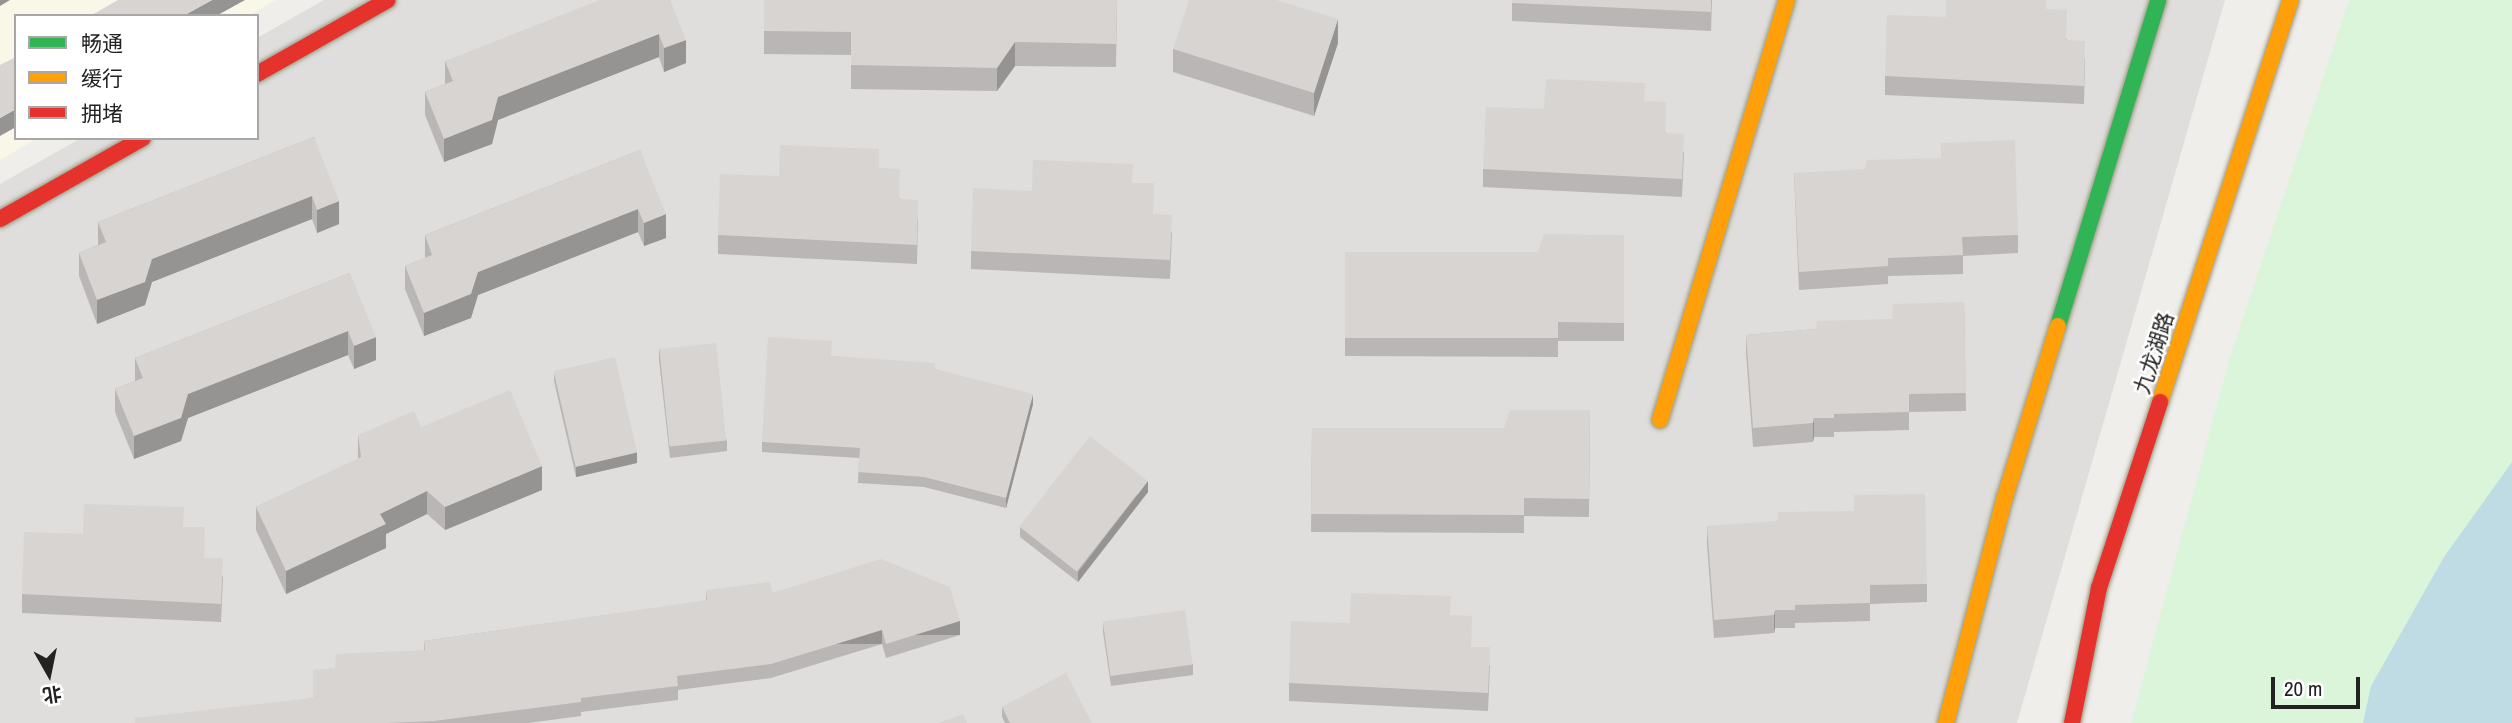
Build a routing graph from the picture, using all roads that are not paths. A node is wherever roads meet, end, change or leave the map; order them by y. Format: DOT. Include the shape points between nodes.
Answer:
graph roads {
  1 [pos="388,0"];
  2 [pos="1787,0"];
  3 [pos="2158,0"];
  4 [pos="2291,0"];
  5 [pos="259,73"];
  6 [pos="139,140"];
  7 [pos="0,219"];
  8 [pos="1660,420"];
  9 [pos="1946,723"];
  10 [pos="2072,723"];
  1 -- 5 [label="street"];
  2 -- 8 [label="street"];
  3 -- 9 [label="street" via="2005,497"];
  4 -- 10 [label="street, 九龙湖路" via="2099,588"];
  6 -- 7 [label="street"];
}
